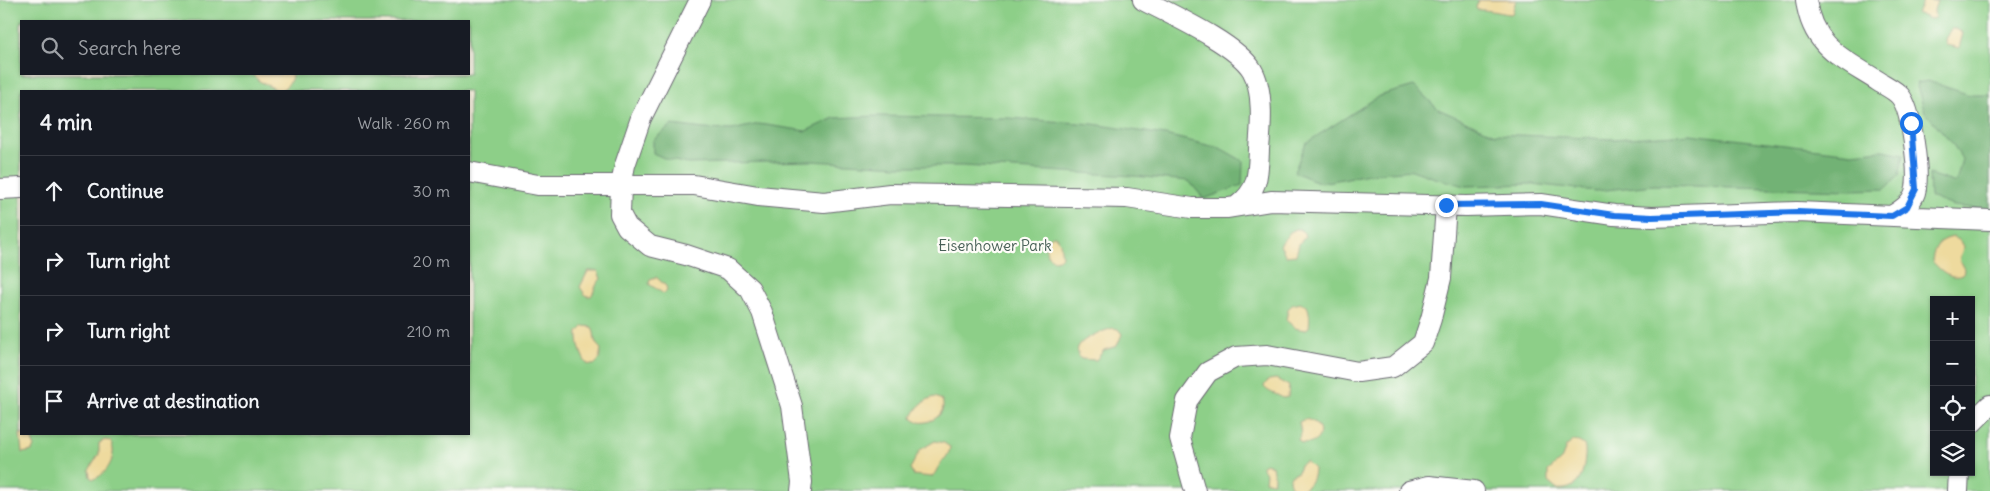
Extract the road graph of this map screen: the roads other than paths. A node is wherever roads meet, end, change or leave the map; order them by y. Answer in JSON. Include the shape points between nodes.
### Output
{"nodes":[{"id":1,"x":700,"y":0,"type":"edge"},
{"id":2,"x":1143,"y":0,"type":"edge"},
{"id":3,"x":1806,"y":0,"type":"edge"},
{"id":4,"x":470,"y":172,"type":"edge"},
{"id":5,"x":1258,"y":180,"type":"junction"},
{"id":6,"x":621,"y":185,"type":"junction"},
{"id":7,"x":20,"y":188,"type":"edge"},
{"id":8,"x":0,"y":189,"type":"edge"},
{"id":9,"x":1916,"y":189,"type":"junction"},
{"id":10,"x":1271,"y":201,"type":"junction"},
{"id":11,"x":1446,"y":205,"type":"junction"},
{"id":12,"x":1237,"y":206,"type":"junction"},
{"id":13,"x":1892,"y":216,"type":"junction"},
{"id":14,"x":1940,"y":218,"type":"junction"},
{"id":15,"x":1990,"y":220,"type":"edge"},
{"id":16,"x":1990,"y":405,"type":"edge"},
{"id":17,"x":1975,"y":420,"type":"edge"},
{"id":18,"x":1959,"y":476,"type":"edge"},
{"id":19,"x":801,"y":491,"type":"edge"},
{"id":20,"x":1195,"y":491,"type":"edge"},
{"id":21,"x":1409,"y":491,"type":"edge"},
{"id":22,"x":1474,"y":491,"type":"edge"},
{"id":23,"x":1958,"y":491,"type":"edge"}],
"edges":[{"from":1,"to":6,"type":"lane","via":[[641,118]]},
{"from":2,"to":5,"type":"lane","via":[[1222,43],[1241,56],[1253,71],[1259,92],[1261,124]]},
{"from":3,"to":9,"type":"lane","via":[[1817,36],[1830,51],[1900,96],[1911,123]]},
{"from":4,"to":6,"type":"lane","via":[[538,185]]},
{"from":5,"to":10,"type":"lane"},
{"from":5,"to":12,"type":"lane","via":[[1248,198]]},
{"from":6,"to":12,"type":"lane","via":[[694,185],[758,196],[824,202],[890,194],[1127,198],[1192,208]]},
{"from":6,"to":19,"type":"lane","via":[[620,214],[627,227],[650,246],[728,269],[750,289],[762,312],[792,406]]},
{"from":7,"to":8,"type":"lane"},
{"from":9,"to":13,"type":"lane","via":[[1907,207]]},
{"from":9,"to":14,"type":"lane","via":[[1925,206]]},
{"from":10,"to":11,"type":"lane"},
{"from":10,"to":12,"type":"lane"},
{"from":11,"to":13,"type":"lane","via":[[1541,204],[1652,217],[1797,212]]},
{"from":11,"to":20,"type":"lane","via":[[1441,278],[1423,343],[1393,367],[1358,372],[1267,355],[1236,358],[1208,372],[1187,401],[1180,438]]},
{"from":13,"to":14,"type":"lane"},
{"from":14,"to":15,"type":"lane"},
{"from":16,"to":17,"type":"lane"},
{"from":18,"to":23,"type":"lane"},
{"from":21,"to":22,"type":"lane","via":[[1428,486]]}]}
